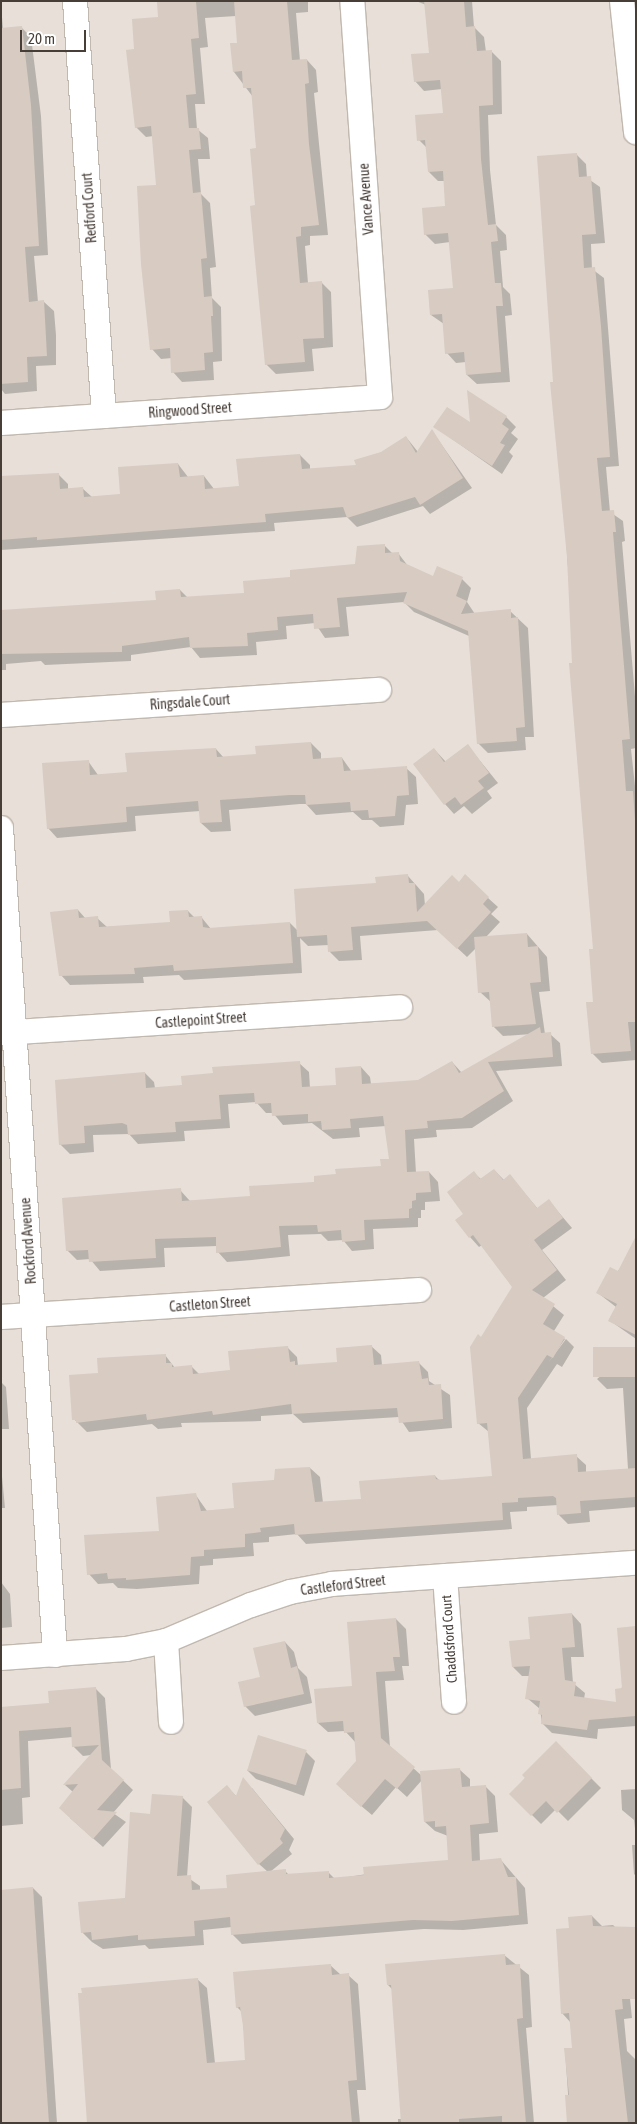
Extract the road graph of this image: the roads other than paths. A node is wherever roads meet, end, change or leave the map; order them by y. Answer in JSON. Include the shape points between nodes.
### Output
{"nodes":[{"id":1,"x":75,"y":1,"type":"edge"},
{"id":2,"x":352,"y":1,"type":"edge"},
{"id":3,"x":622,"y":1,"type":"edge"},
{"id":4,"x":636,"y":132,"type":"edge"},
{"id":5,"x":380,"y":396,"type":"joint"},
{"id":6,"x":104,"y":416,"type":"junction"},
{"id":7,"x":1,"y":423,"type":"edge"},
{"id":8,"x":379,"y":690,"type":"dead end"},
{"id":9,"x":1,"y":715,"type":"edge"},
{"id":10,"x":1,"y":828,"type":"edge"},
{"id":11,"x":400,"y":1007,"type":"dead end"},
{"id":12,"x":8,"y":1032,"type":"edge"},
{"id":13,"x":419,"y":1290,"type":"dead end"},
{"id":14,"x":33,"y":1315,"type":"junction"},
{"id":15,"x":1,"y":1317,"type":"edge"},
{"id":16,"x":636,"y":1563,"type":"edge"},
{"id":17,"x":445,"y":1576,"type":"junction"},
{"id":18,"x":166,"y":1641,"type":"junction"},
{"id":19,"x":55,"y":1655,"type":"junction"},
{"id":20,"x":1,"y":1658,"type":"edge"},
{"id":21,"x":454,"y":1702,"type":"dead end"},
{"id":22,"x":171,"y":1722,"type":"dead end"}],
"edges":[{"from":1,"to":6,"type":"street","name":"Redford Court"},
{"from":2,"to":5,"type":"street","name":"Vance Avenue"},
{"from":3,"to":4,"type":"street"},
{"from":5,"to":6,"type":"street","name":"Ringwood Street"},
{"from":6,"to":7,"type":"street","name":"Ringwood Street"},
{"from":8,"to":9,"type":"street","name":"Ringsdale Court"},
{"from":10,"to":12,"type":"street","name":"Rockford Avenue"},
{"from":11,"to":12,"type":"street","name":"Castlepoint Street"},
{"from":12,"to":14,"type":"street","name":"Rockford Avenue"},
{"from":13,"to":14,"type":"street","name":"Castleton Street"},
{"from":14,"to":15,"type":"street","name":"Castleton Street"},
{"from":14,"to":19,"type":"street","name":"Rockford Avenue"},
{"from":16,"to":17,"type":"street","name":"Castleford Street"},
{"from":17,"to":18,"type":"street","name":"Castleford Street","via":[[332,1584],[290,1592]]},
{"from":17,"to":21,"type":"street","name":"Chaddsford Court"},
{"from":18,"to":19,"type":"street","name":"Castleford Street","via":[[126,1649]]},
{"from":18,"to":22,"type":"street"},
{"from":19,"to":20,"type":"street","name":"Castleford Street"}]}
